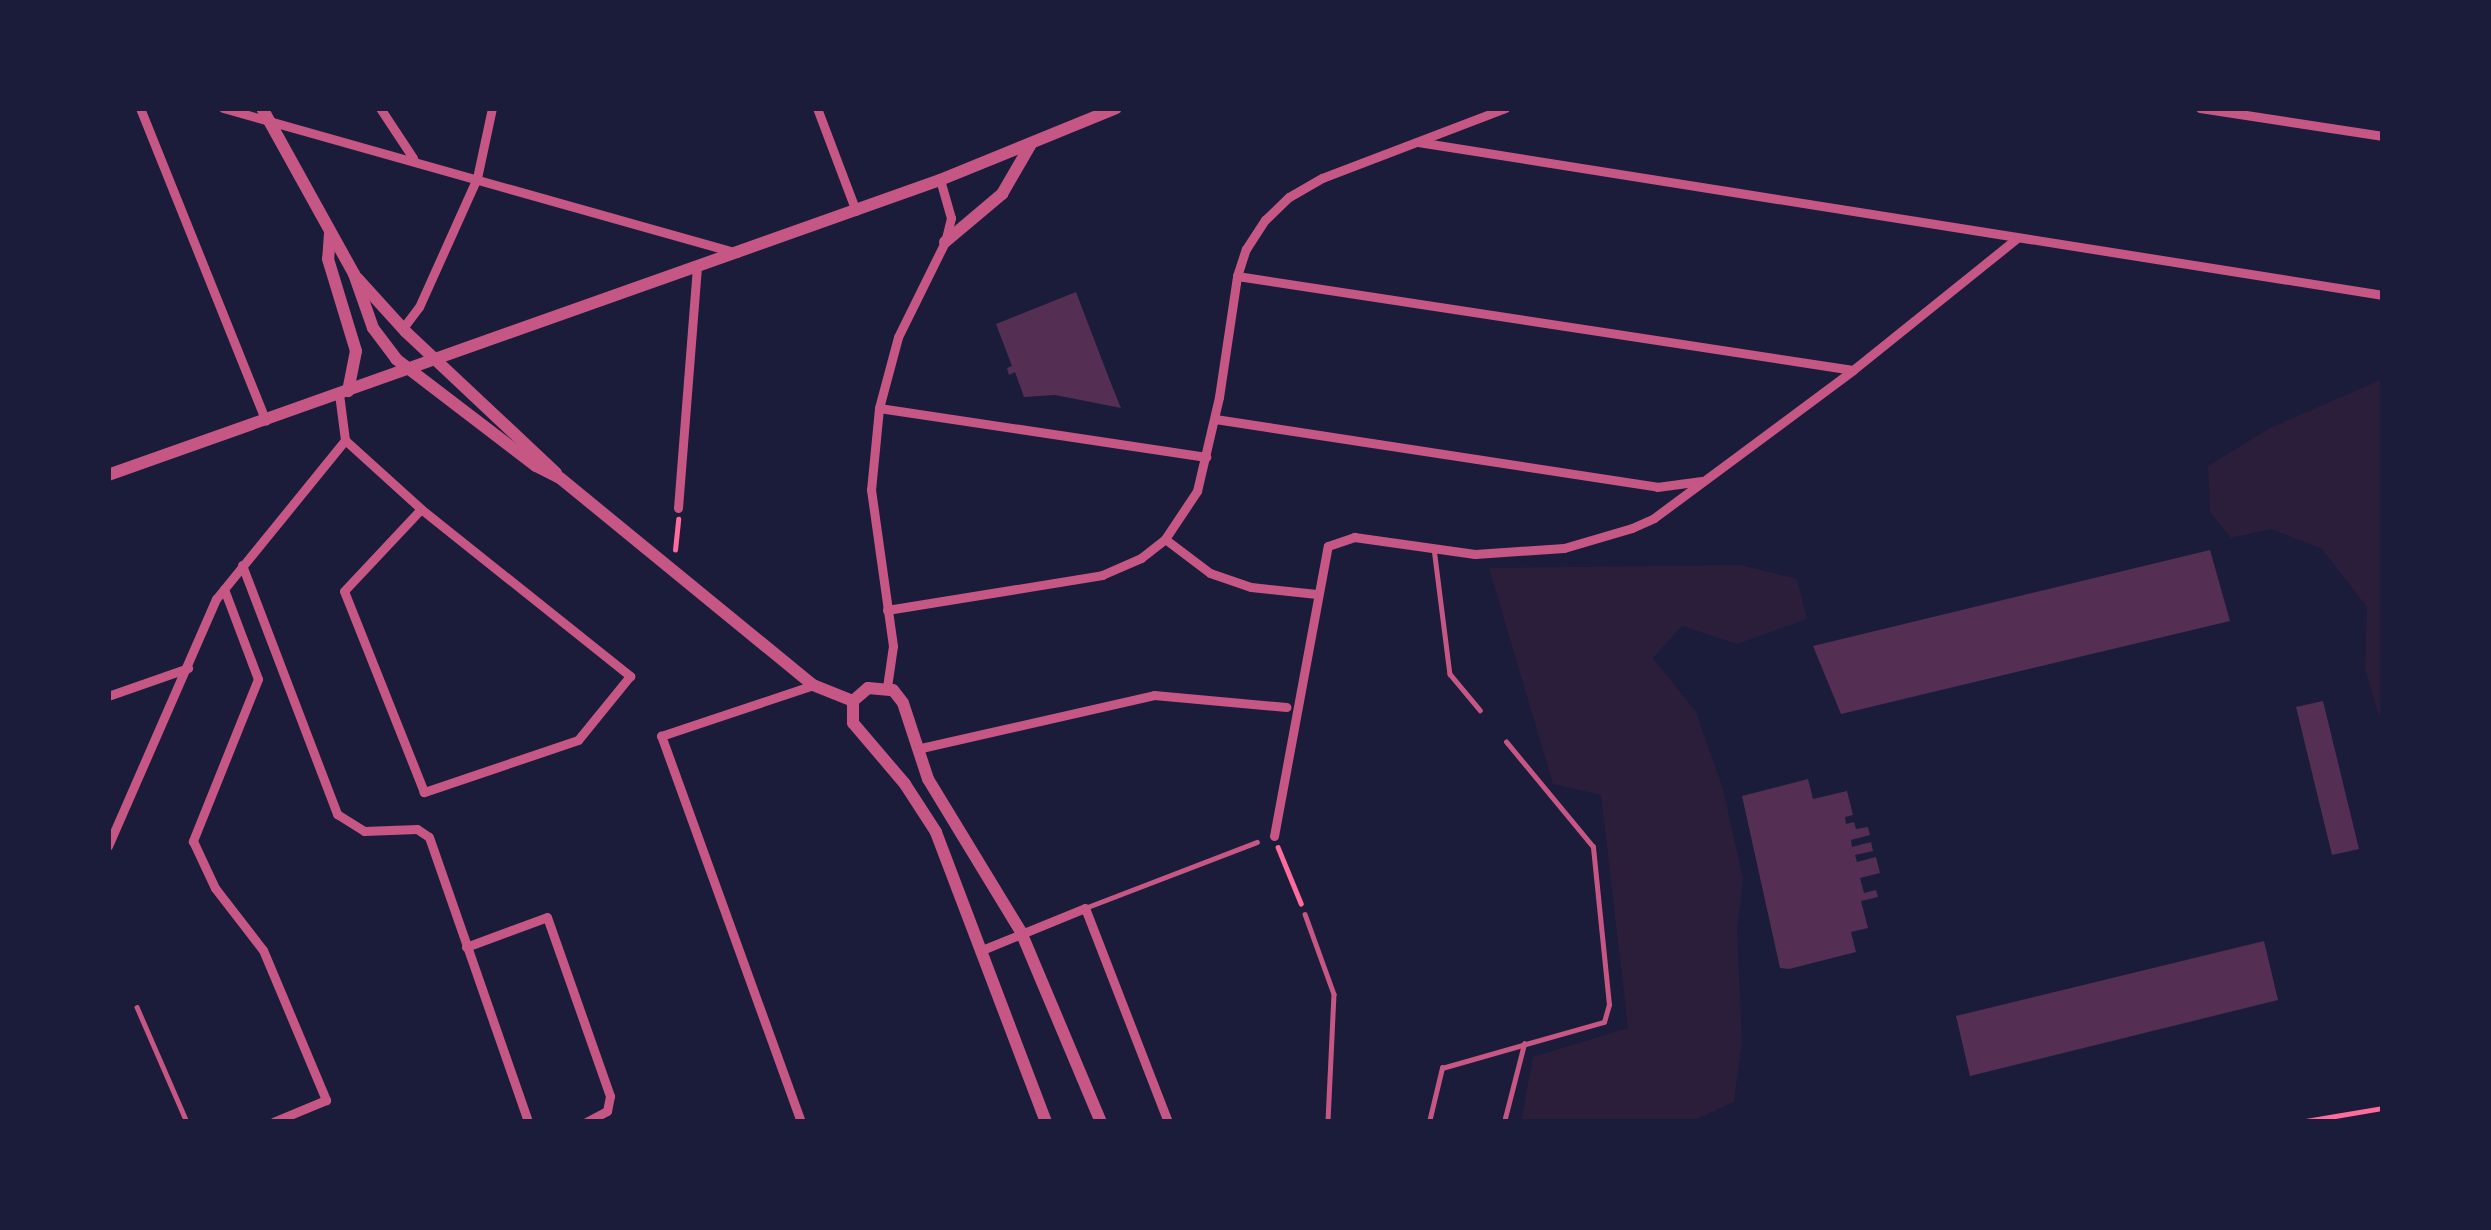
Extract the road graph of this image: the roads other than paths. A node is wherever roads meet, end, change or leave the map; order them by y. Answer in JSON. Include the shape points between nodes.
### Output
{"nodes":[{"id":1,"x":140,"y":108,"type":"edge"},
{"id":2,"x":223,"y":108,"type":"edge"},
{"id":3,"x":262,"y":108,"type":"edge"},
{"id":4,"x":380,"y":108,"type":"edge"},
{"id":5,"x":493,"y":108,"type":"edge"},
{"id":6,"x":817,"y":108,"type":"edge"},
{"id":7,"x":1116,"y":108,"type":"edge"},
{"id":8,"x":1505,"y":108,"type":"edge"},
{"id":9,"x":2200,"y":108,"type":"edge"},
{"id":10,"x":271,"y":122,"type":"junction"},
{"id":11,"x":2383,"y":136,"type":"edge"},
{"id":12,"x":1032,"y":142,"type":"junction"},
{"id":13,"x":1418,"y":142,"type":"junction"},
{"id":14,"x":413,"y":158,"type":"junction"},
{"id":15,"x":477,"y":178,"type":"junction"},
{"id":16,"x":940,"y":180,"type":"junction"},
{"id":17,"x":856,"y":211,"type":"junction"},
{"id":18,"x":329,"y":232,"type":"junction"},
{"id":19,"x":2018,"y":238,"type":"junction"},
{"id":20,"x":945,"y":242,"type":"junction"},
{"id":21,"x":737,"y":253,"type":"junction"},
{"id":22,"x":697,"y":268,"type":"junction"},
{"id":23,"x":354,"y":274,"type":"junction"},
{"id":24,"x":1238,"y":276,"type":"junction"},
{"id":25,"x":2383,"y":295,"type":"edge"},
{"id":26,"x":403,"y":328,"type":"junction"},
{"id":27,"x":439,"y":360,"type":"junction"},
{"id":28,"x":410,"y":370,"type":"junction"},
{"id":29,"x":1853,"y":370,"type":"junction"},
{"id":30,"x":344,"y":392,"type":"junction"},
{"id":31,"x":878,"y":408,"type":"junction"},
{"id":32,"x":1215,"y":419,"type":"junction"},
{"id":33,"x":266,"y":421,"type":"junction"},
{"id":34,"x":346,"y":440,"type":"junction"},
{"id":35,"x":1206,"y":457,"type":"junction"},
{"id":36,"x":108,"y":475,"type":"edge"},
{"id":37,"x":560,"y":478,"type":"junction"},
{"id":38,"x":1705,"y":480,"type":"junction"},
{"id":39,"x":678,"y":508,"type":"road end"},
{"id":40,"x":421,"y":509,"type":"junction"},
{"id":41,"x":1165,"y":539,"type":"junction"},
{"id":42,"x":1434,"y":548,"type":"junction"},
{"id":43,"x":242,"y":565,"type":"junction"},
{"id":44,"x":224,"y":589,"type":"junction"},
{"id":45,"x":1317,"y":594,"type":"junction"},
{"id":46,"x":887,"y":610,"type":"junction"},
{"id":47,"x":188,"y":668,"type":"junction"},
{"id":48,"x":813,"y":685,"type":"junction"},
{"id":49,"x":887,"y":687,"type":"junction"},
{"id":50,"x":108,"y":696,"type":"edge"},
{"id":51,"x":853,"y":701,"type":"junction"},
{"id":52,"x":1286,"y":707,"type":"dead end"},
{"id":53,"x":1480,"y":710,"type":"dead end"},
{"id":54,"x":1506,"y":742,"type":"dead end"},
{"id":55,"x":921,"y":753,"type":"junction"},
{"id":56,"x":895,"y":770,"type":"junction"},
{"id":57,"x":1274,"y":836,"type":"road end"},
{"id":58,"x":1257,"y":842,"type":"dead end"},
{"id":59,"x":108,"y":846,"type":"edge"},
{"id":60,"x":1085,"y":908,"type":"junction"},
{"id":61,"x":1305,"y":914,"type":"road end"},
{"id":62,"x":1021,"y":932,"type":"junction"},
{"id":63,"x":466,"y":947,"type":"junction"},
{"id":64,"x":982,"y":950,"type":"junction"},
{"id":65,"x":136,"y":1006,"type":"dead end"},
{"id":66,"x":1524,"y":1044,"type":"junction"},
{"id":67,"x":187,"y":1122,"type":"edge"},
{"id":68,"x":273,"y":1122,"type":"edge"},
{"id":69,"x":528,"y":1122,"type":"edge"},
{"id":70,"x":586,"y":1122,"type":"edge"},
{"id":71,"x":801,"y":1122,"type":"edge"},
{"id":72,"x":1046,"y":1122,"type":"edge"},
{"id":73,"x":1101,"y":1122,"type":"edge"},
{"id":74,"x":1168,"y":1122,"type":"edge"},
{"id":75,"x":1328,"y":1122,"type":"edge"},
{"id":76,"x":1429,"y":1122,"type":"edge"},
{"id":77,"x":1504,"y":1122,"type":"edge"}],
"edges":[{"from":1,"to":33,"type":"street"},
{"from":2,"to":10,"type":"street"},
{"from":3,"to":10,"type":"street"},
{"from":4,"to":14,"type":"street"},
{"from":5,"to":15,"type":"street"},
{"from":6,"to":17,"type":"street"},
{"from":7,"to":12,"type":"street"},
{"from":8,"to":13,"type":"street"},
{"from":9,"to":11,"type":"street"},
{"from":10,"to":14,"type":"street"},
{"from":10,"to":18,"type":"street"},
{"from":12,"to":16,"type":"street"},
{"from":12,"to":20,"type":"street","via":[[1002,194]]},
{"from":13,"to":19,"type":"street"},
{"from":13,"to":24,"type":"street","via":[[1288,197],[1254,235]]},
{"from":14,"to":15,"type":"street"},
{"from":15,"to":21,"type":"street"},
{"from":15,"to":26,"type":"street"},
{"from":16,"to":17,"type":"street"},
{"from":16,"to":20,"type":"street","via":[[951,218]]},
{"from":17,"to":21,"type":"street"},
{"from":18,"to":23,"type":"street"},
{"from":18,"to":30,"type":"street","via":[[328,259],[356,351]]},
{"from":19,"to":25,"type":"street"},
{"from":19,"to":29,"type":"street"},
{"from":20,"to":31,"type":"street","via":[[898,338]]},
{"from":21,"to":22,"type":"street"},
{"from":22,"to":27,"type":"street"},
{"from":22,"to":39,"type":"street"},
{"from":23,"to":26,"type":"street"},
{"from":23,"to":28,"type":"street","via":[[373,328]]},
{"from":24,"to":29,"type":"street"},
{"from":24,"to":32,"type":"street"},
{"from":26,"to":27,"type":"street"},
{"from":27,"to":28,"type":"street"},
{"from":27,"to":37,"type":"street"},
{"from":28,"to":30,"type":"street"},
{"from":28,"to":37,"type":"street"},
{"from":29,"to":38,"type":"street"},
{"from":30,"to":33,"type":"street"},
{"from":30,"to":34,"type":"street"},
{"from":31,"to":35,"type":"street"},
{"from":31,"to":46,"type":"street","via":[[871,490]]},
{"from":32,"to":35,"type":"street"},
{"from":32,"to":38,"type":"street","via":[[1657,487]]},
{"from":33,"to":36,"type":"street"},
{"from":34,"to":40,"type":"street"},
{"from":34,"to":43,"type":"street"},
{"from":35,"to":41,"type":"street","via":[[1197,491]]},
{"from":37,"to":48,"type":"street"},
{"from":38,"to":42,"type":"street","via":[[1654,518],[1601,539],[1475,554]]},
{"from":40,"to":40,"type":"street","via":[[630,676],[578,740],[424,792],[344,591]]},
{"from":41,"to":45,"type":"street","via":[[1210,573]]},
{"from":41,"to":46,"type":"street","via":[[1102,575]]},
{"from":42,"to":45,"type":"street","via":[[1339,539],[1323,556]]},
{"from":42,"to":53,"type":"lane","via":[[1450,674]]},
{"from":43,"to":44,"type":"street"},
{"from":43,"to":63,"type":"street","via":[[337,814],[364,831],[424,831]]},
{"from":44,"to":47,"type":"street"},
{"from":44,"to":68,"type":"street","via":[[259,679],[193,841],[215,888],[263,950],[326,1100]]},
{"from":45,"to":57,"type":"street"},
{"from":46,"to":49,"type":"street"},
{"from":47,"to":50,"type":"street"},
{"from":47,"to":59,"type":"street"},
{"from":48,"to":51,"type":"street"},
{"from":48,"to":71,"type":"street","via":[[661,736]]},
{"from":49,"to":51,"type":"street","via":[[868,688]]},
{"from":49,"to":55,"type":"street","via":[[903,703]]},
{"from":51,"to":56,"type":"street","via":[[858,732]]},
{"from":52,"to":55,"type":"street","via":[[1154,695]]},
{"from":54,"to":66,"type":"lane","via":[[1593,847],[1610,1006],[1604,1022]]},
{"from":55,"to":56,"type":"street","via":[[911,771]]},
{"from":55,"to":62,"type":"street","via":[[940,802]]},
{"from":56,"to":64,"type":"street","via":[[936,832]]},
{"from":58,"to":60,"type":"lane"},
{"from":60,"to":62,"type":"street"},
{"from":60,"to":74,"type":"street"},
{"from":61,"to":75,"type":"lane","via":[[1334,994]]},
{"from":62,"to":64,"type":"street"},
{"from":62,"to":73,"type":"street"},
{"from":63,"to":69,"type":"street"},
{"from":63,"to":70,"type":"street","via":[[547,917],[610,1096],[607,1111]]},
{"from":64,"to":72,"type":"street"},
{"from":65,"to":67,"type":"lane"},
{"from":66,"to":76,"type":"lane","via":[[1442,1068]]},
{"from":66,"to":77,"type":"lane"}]}
